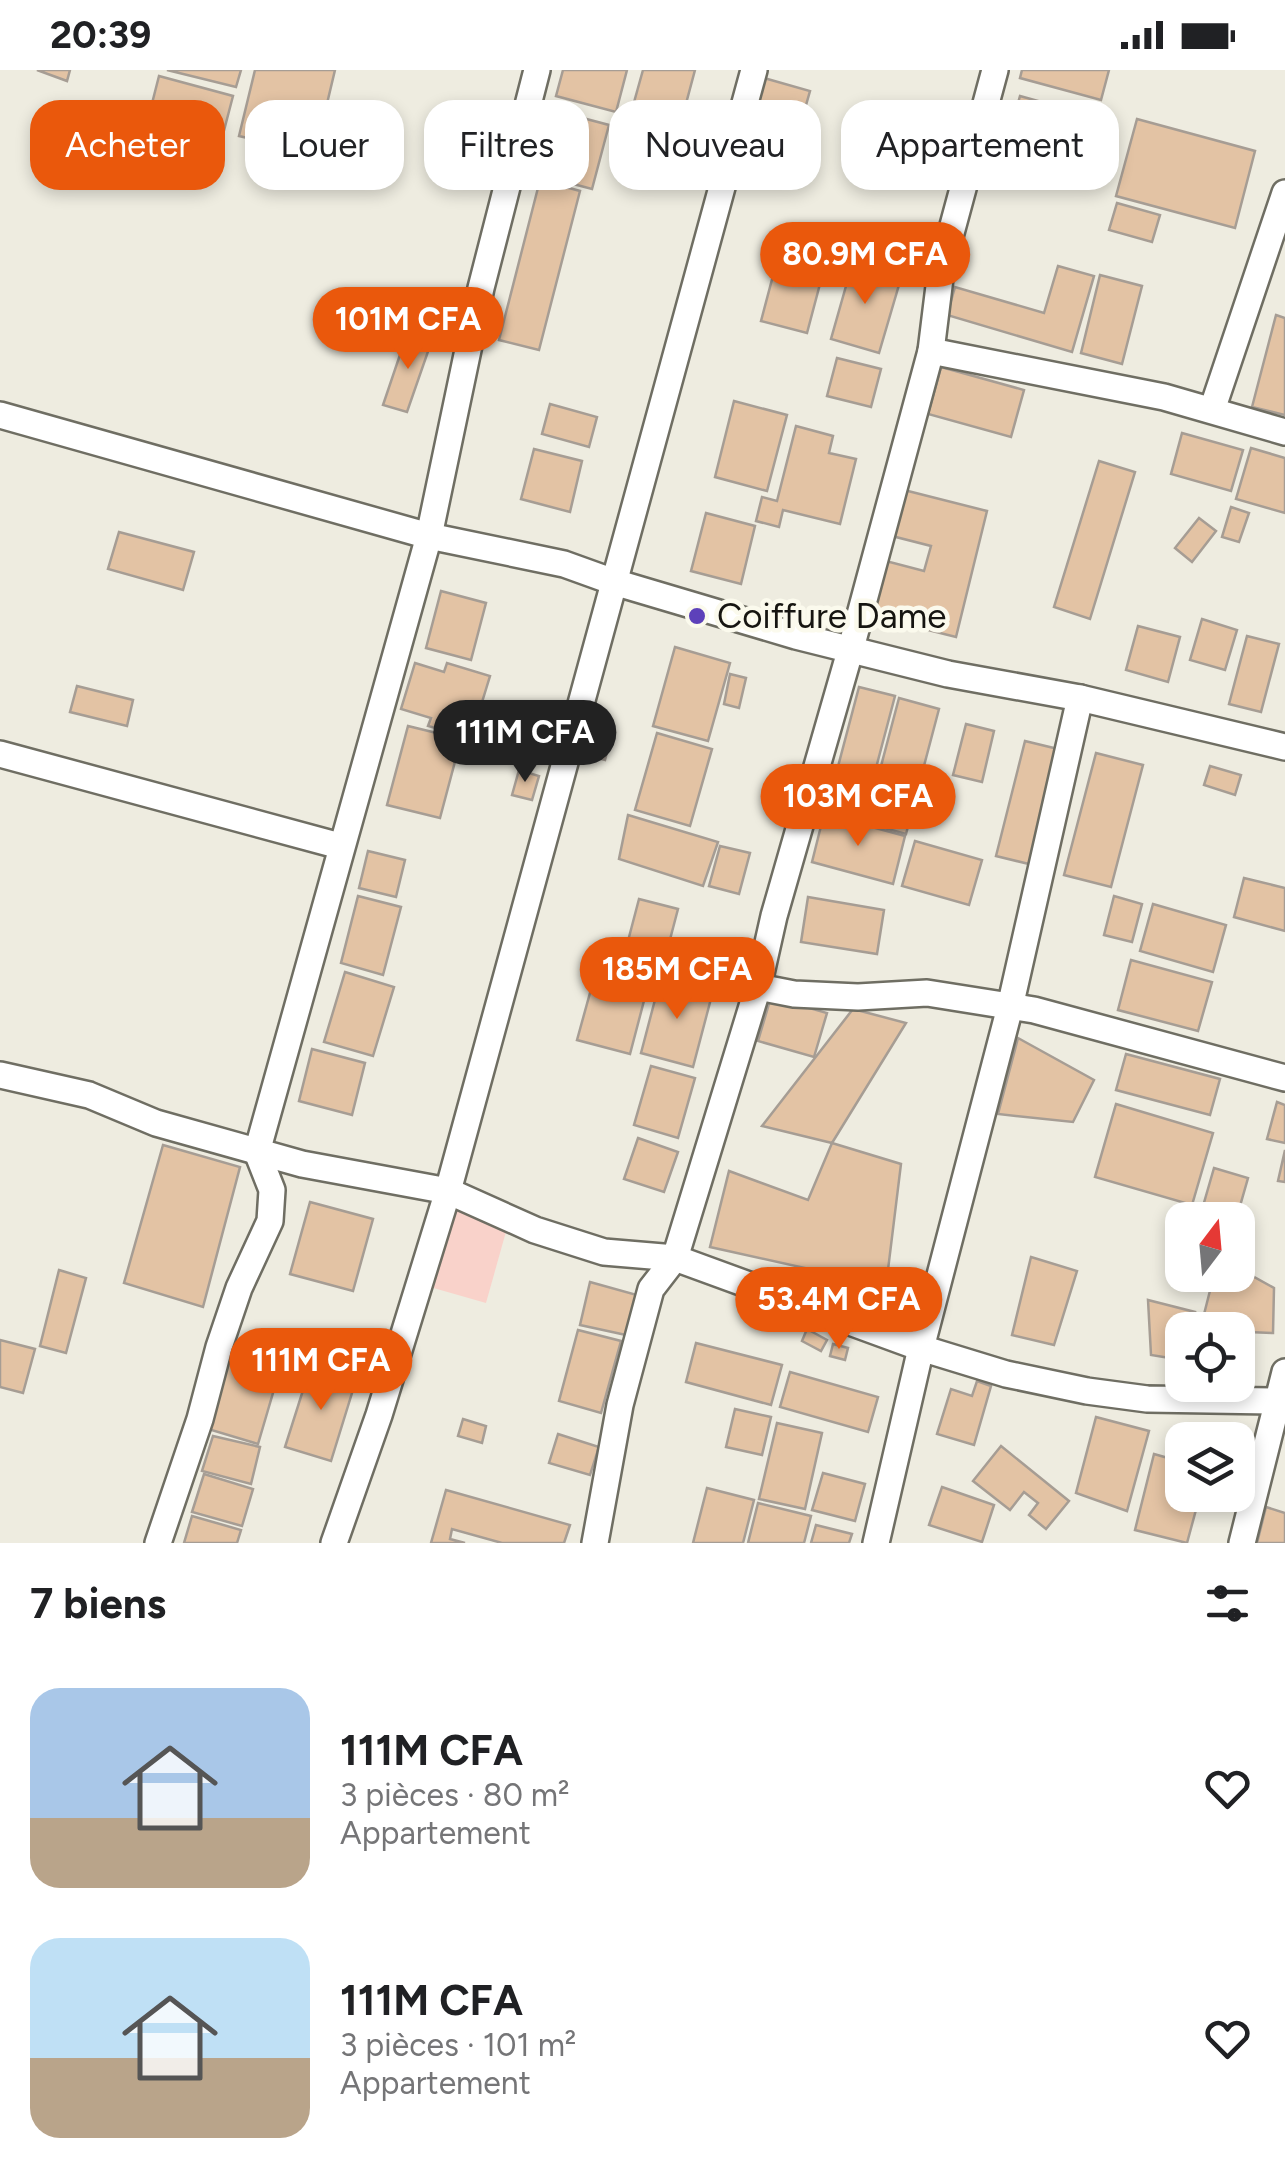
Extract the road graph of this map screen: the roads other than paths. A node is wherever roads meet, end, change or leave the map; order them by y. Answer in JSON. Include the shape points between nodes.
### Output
{"nodes":[{"id":1,"x":537,"y":70,"type":"edge"},
{"id":2,"x":754,"y":70,"type":"edge"},
{"id":3,"x":995,"y":70,"type":"edge"},
{"id":4,"x":1285,"y":193,"type":"edge"},
{"id":5,"x":931,"y":350,"type":"junction"},
{"id":6,"x":1212,"y":410,"type":"junction"},
{"id":7,"x":0,"y":415,"type":"edge"},
{"id":8,"x":1285,"y":432,"type":"edge"},
{"id":9,"x":429,"y":536,"type":"junction"},
{"id":10,"x":614,"y":582,"type":"junction"},
{"id":11,"x":851,"y":648,"type":"junction"},
{"id":12,"x":1080,"y":698,"type":"junction"},
{"id":13,"x":1285,"y":747,"type":"edge"},
{"id":14,"x":0,"y":754,"type":"edge"},
{"id":15,"x":340,"y":846,"type":"junction"},
{"id":16,"x":758,"y":987,"type":"junction"},
{"id":17,"x":1010,"y":1007,"type":"junction"},
{"id":18,"x":0,"y":1075,"type":"edge"},
{"id":19,"x":1285,"y":1078,"type":"edge"},
{"id":20,"x":257,"y":1152,"type":"junction"},
{"id":21,"x":448,"y":1191,"type":"junction"},
{"id":22,"x":675,"y":1258,"type":"junction"},
{"id":23,"x":922,"y":1348,"type":"junction"},
{"id":24,"x":1285,"y":1372,"type":"edge"},
{"id":25,"x":1282,"y":1399,"type":"edge"},
{"id":26,"x":158,"y":1543,"type":"edge"},
{"id":27,"x":334,"y":1543,"type":"edge"},
{"id":28,"x":595,"y":1543,"type":"edge"},
{"id":29,"x":876,"y":1543,"type":"edge"},
{"id":30,"x":1242,"y":1543,"type":"edge"}],
"edges":[{"from":1,"to":9,"type":"street","via":[[480,288]]},
{"from":2,"to":10,"type":"street"},
{"from":3,"to":5,"type":"street","via":[[941,270]]},
{"from":4,"to":6,"type":"street"},
{"from":5,"to":6,"type":"street"},
{"from":5,"to":11,"type":"street"},
{"from":6,"to":8,"type":"street"},
{"from":7,"to":9,"type":"street"},
{"from":9,"to":10,"type":"street","via":[[564,564]]},
{"from":9,"to":15,"type":"street"},
{"from":10,"to":11,"type":"street"},
{"from":10,"to":21,"type":"street"},
{"from":11,"to":12,"type":"street"},
{"from":11,"to":16,"type":"street"},
{"from":12,"to":13,"type":"street"},
{"from":12,"to":17,"type":"street"},
{"from":14,"to":15,"type":"street"},
{"from":15,"to":20,"type":"street"},
{"from":16,"to":17,"type":"street","via":[[858,997],[927,992]]},
{"from":16,"to":22,"type":"street"},
{"from":17,"to":19,"type":"street"},
{"from":17,"to":23,"type":"street"},
{"from":18,"to":20,"type":"street","via":[[89,1096]]},
{"from":20,"to":21,"type":"street"},
{"from":20,"to":26,"type":"street","via":[[272,1190],[270,1221],[218,1346]]},
{"from":21,"to":22,"type":"street","via":[[604,1252]]},
{"from":21,"to":27,"type":"street"},
{"from":22,"to":23,"type":"street"},
{"from":22,"to":28,"type":"street","via":[[651,1289],[620,1405]]},
{"from":23,"to":25,"type":"street","via":[[1087,1391],[1147,1399]]},
{"from":23,"to":29,"type":"street"},
{"from":24,"to":25,"type":"street"},
{"from":25,"to":30,"type":"street"}]}
